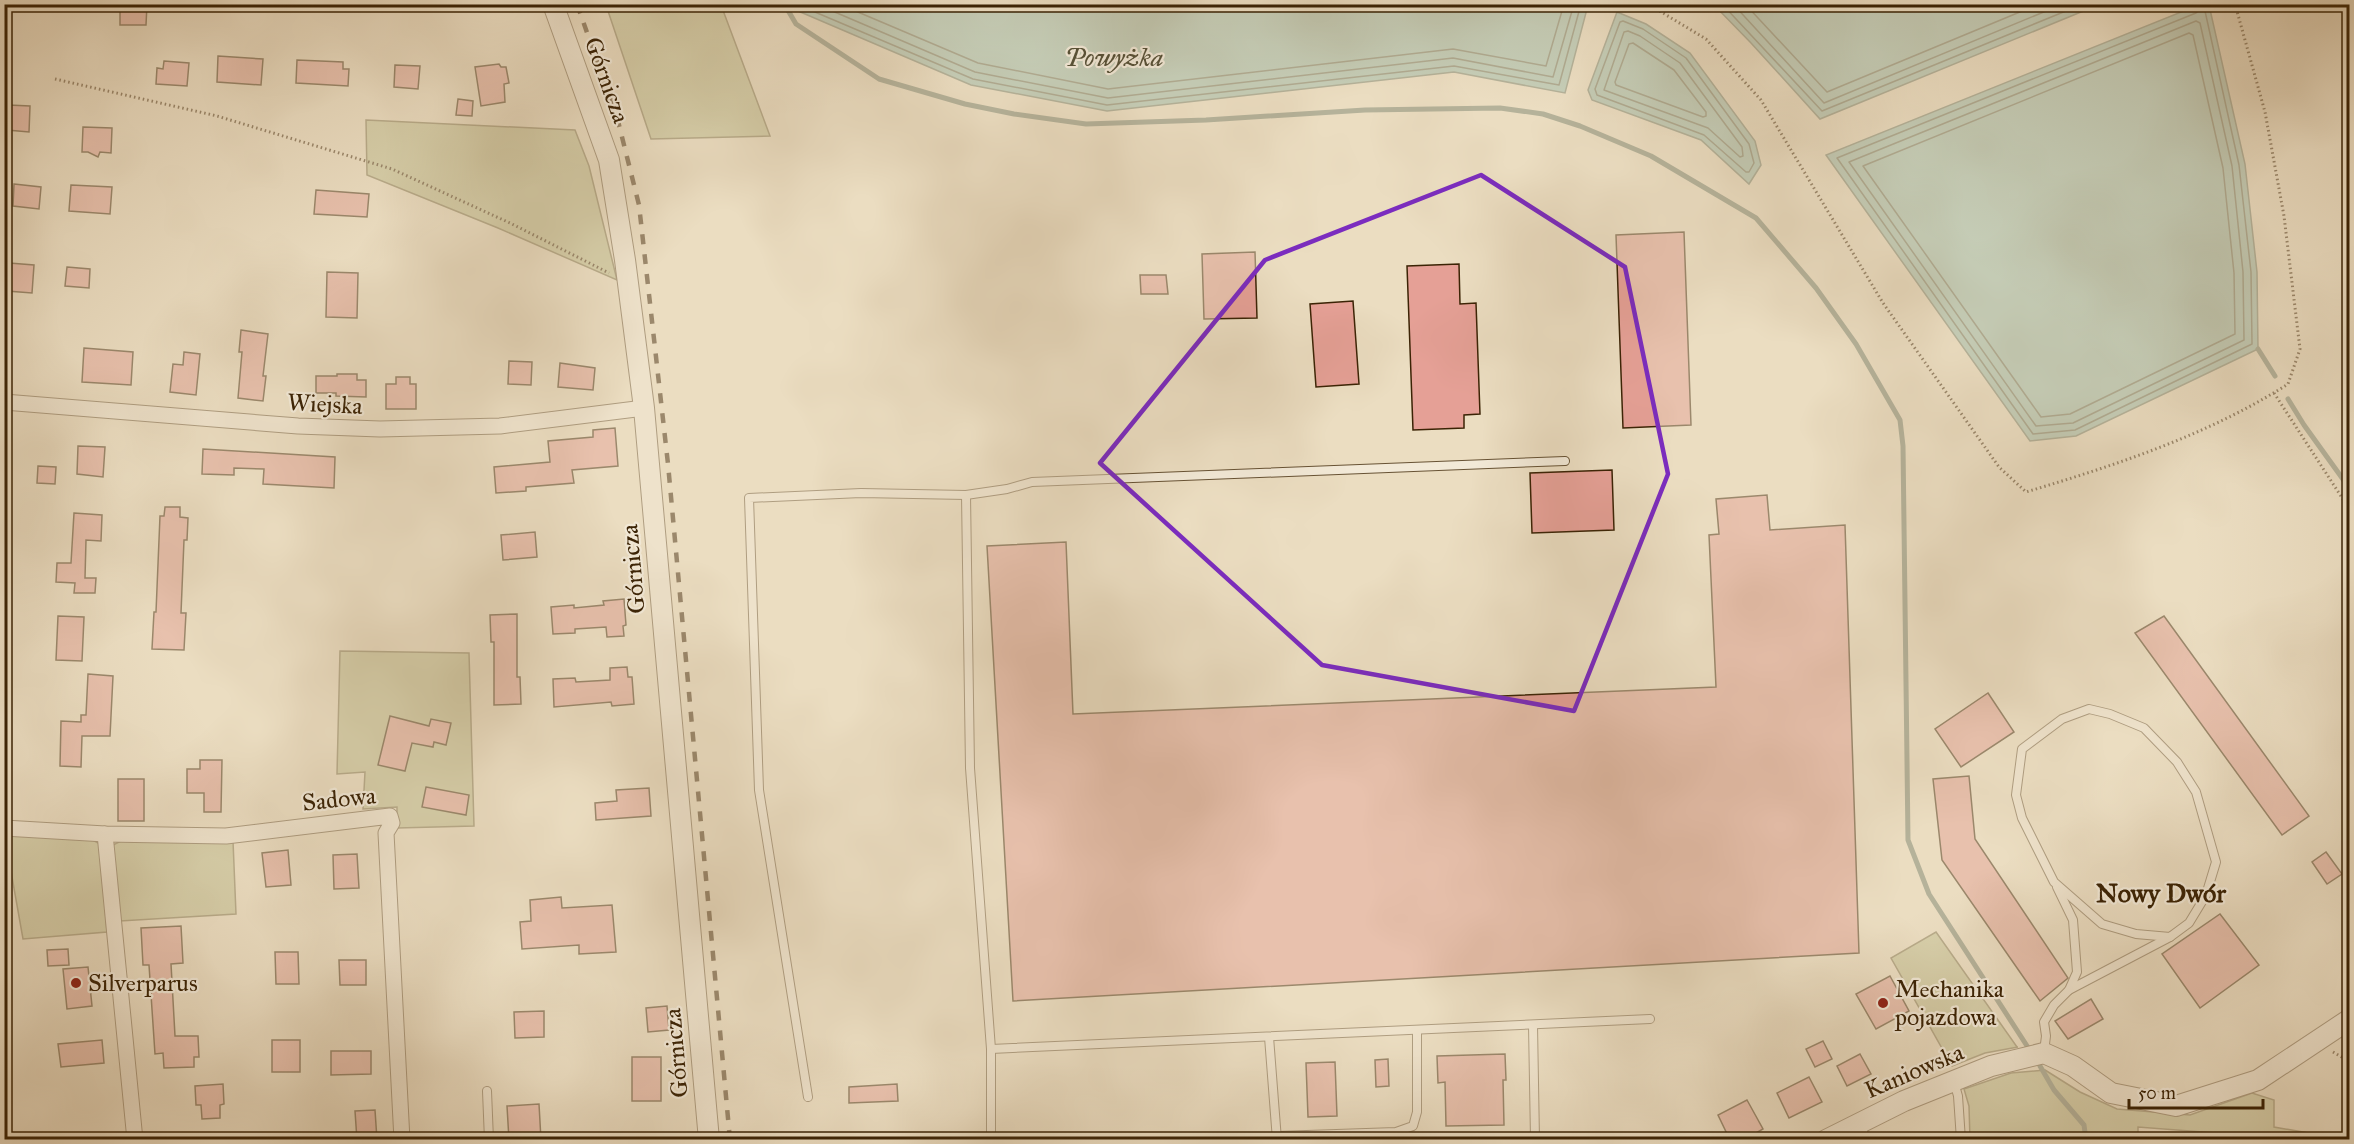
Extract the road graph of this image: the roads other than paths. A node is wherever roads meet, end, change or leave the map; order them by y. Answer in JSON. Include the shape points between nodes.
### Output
{"nodes":[{"id":1,"x":553,"y":4,"type":"edge"},
{"id":2,"x":4,"y":402,"type":"edge"},
{"id":3,"x":644,"y":408,"type":"junction"},
{"id":4,"x":1566,"y":461,"type":"dead end"},
{"id":5,"x":966,"y":495,"type":"junction"},
{"id":6,"x":4,"y":828,"type":"edge"},
{"id":7,"x":105,"y":834,"type":"junction"},
{"id":8,"x":2054,"y":882,"type":"junction"},
{"id":9,"x":2170,"y":937,"type":"junction"},
{"id":10,"x":2069,"y":990,"type":"junction"},
{"id":11,"x":1650,"y":1019,"type":"dead end"},
{"id":12,"x":2349,"y":1019,"type":"edge"},
{"id":13,"x":1533,"y":1025,"type":"junction"},
{"id":14,"x":1418,"y":1030,"type":"junction"},
{"id":15,"x":1269,"y":1037,"type":"junction"},
{"id":16,"x":991,"y":1049,"type":"junction"},
{"id":17,"x":2044,"y":1053,"type":"junction"},
{"id":18,"x":1953,"y":1082,"type":"junction"},
{"id":19,"x":488,"y":1090,"type":"dead end"},
{"id":20,"x":808,"y":1097,"type":"dead end"},
{"id":21,"x":1863,"y":1131,"type":"edge"},
{"id":22,"x":1369,"y":1137,"type":"edge"},
{"id":23,"x":1277,"y":1138,"type":"edge"},
{"id":24,"x":135,"y":1140,"type":"edge"},
{"id":25,"x":402,"y":1140,"type":"edge"},
{"id":26,"x":489,"y":1140,"type":"edge"},
{"id":27,"x":709,"y":1140,"type":"edge"},
{"id":28,"x":991,"y":1140,"type":"edge"},
{"id":29,"x":1535,"y":1140,"type":"edge"},
{"id":30,"x":1826,"y":1140,"type":"edge"},
{"id":31,"x":1961,"y":1140,"type":"edge"}],
"edges":[{"from":1,"to":3,"type":"street","name":"Górnicza","via":[[609,160]]},
{"from":2,"to":3,"type":"street","name":"Wiejska","via":[[380,429],[500,426]]},
{"from":3,"to":27,"type":"street","name":"Górnicza"},
{"from":4,"to":5,"type":"lane","via":[[1032,482]]},
{"from":5,"to":16,"type":"lane","via":[[970,768]]},
{"from":5,"to":20,"type":"lane","via":[[749,498],[759,790]]},
{"from":6,"to":7,"type":"street","name":"Sadowa"},
{"from":7,"to":24,"type":"street"},
{"from":7,"to":25,"type":"street","name":"Sadowa","via":[[226,836],[390,816],[392,823],[386,833]]},
{"from":8,"to":9,"type":"lane","via":[[2102,924],[2136,934]]},
{"from":8,"to":9,"type":"lane","via":[[2022,818],[2016,795],[2022,749],[2062,719],[2089,709],[2144,728],[2177,762],[2196,792],[2216,862],[2206,895],[2189,923]]},
{"from":8,"to":10,"type":"lane","via":[[2073,920],[2077,972]]},
{"from":9,"to":10,"type":"lane"},
{"from":10,"to":17,"type":"lane","via":[[2044,1022]]},
{"from":11,"to":13,"type":"lane"},
{"from":12,"to":17,"type":"street","via":[[2258,1080],[2176,1106],[2111,1094],[2073,1066]]},
{"from":13,"to":14,"type":"lane"},
{"from":13,"to":29,"type":"lane"},
{"from":14,"to":15,"type":"lane"},
{"from":14,"to":22,"type":"lane","via":[[1418,1112],[1413,1126]]},
{"from":15,"to":16,"type":"lane"},
{"from":15,"to":23,"type":"lane"},
{"from":16,"to":28,"type":"lane"},
{"from":17,"to":18,"type":"street","name":"Kaniowska","via":[[1991,1066]]},
{"from":18,"to":21,"type":"street","name":"Kaniowska"},
{"from":18,"to":31,"type":"lane","via":[[1958,1096]]},
{"from":19,"to":26,"type":"lane"},
{"from":21,"to":30,"type":"street","name":"Kaniowska"},
{"from":22,"to":23,"type":"lane"}]}
